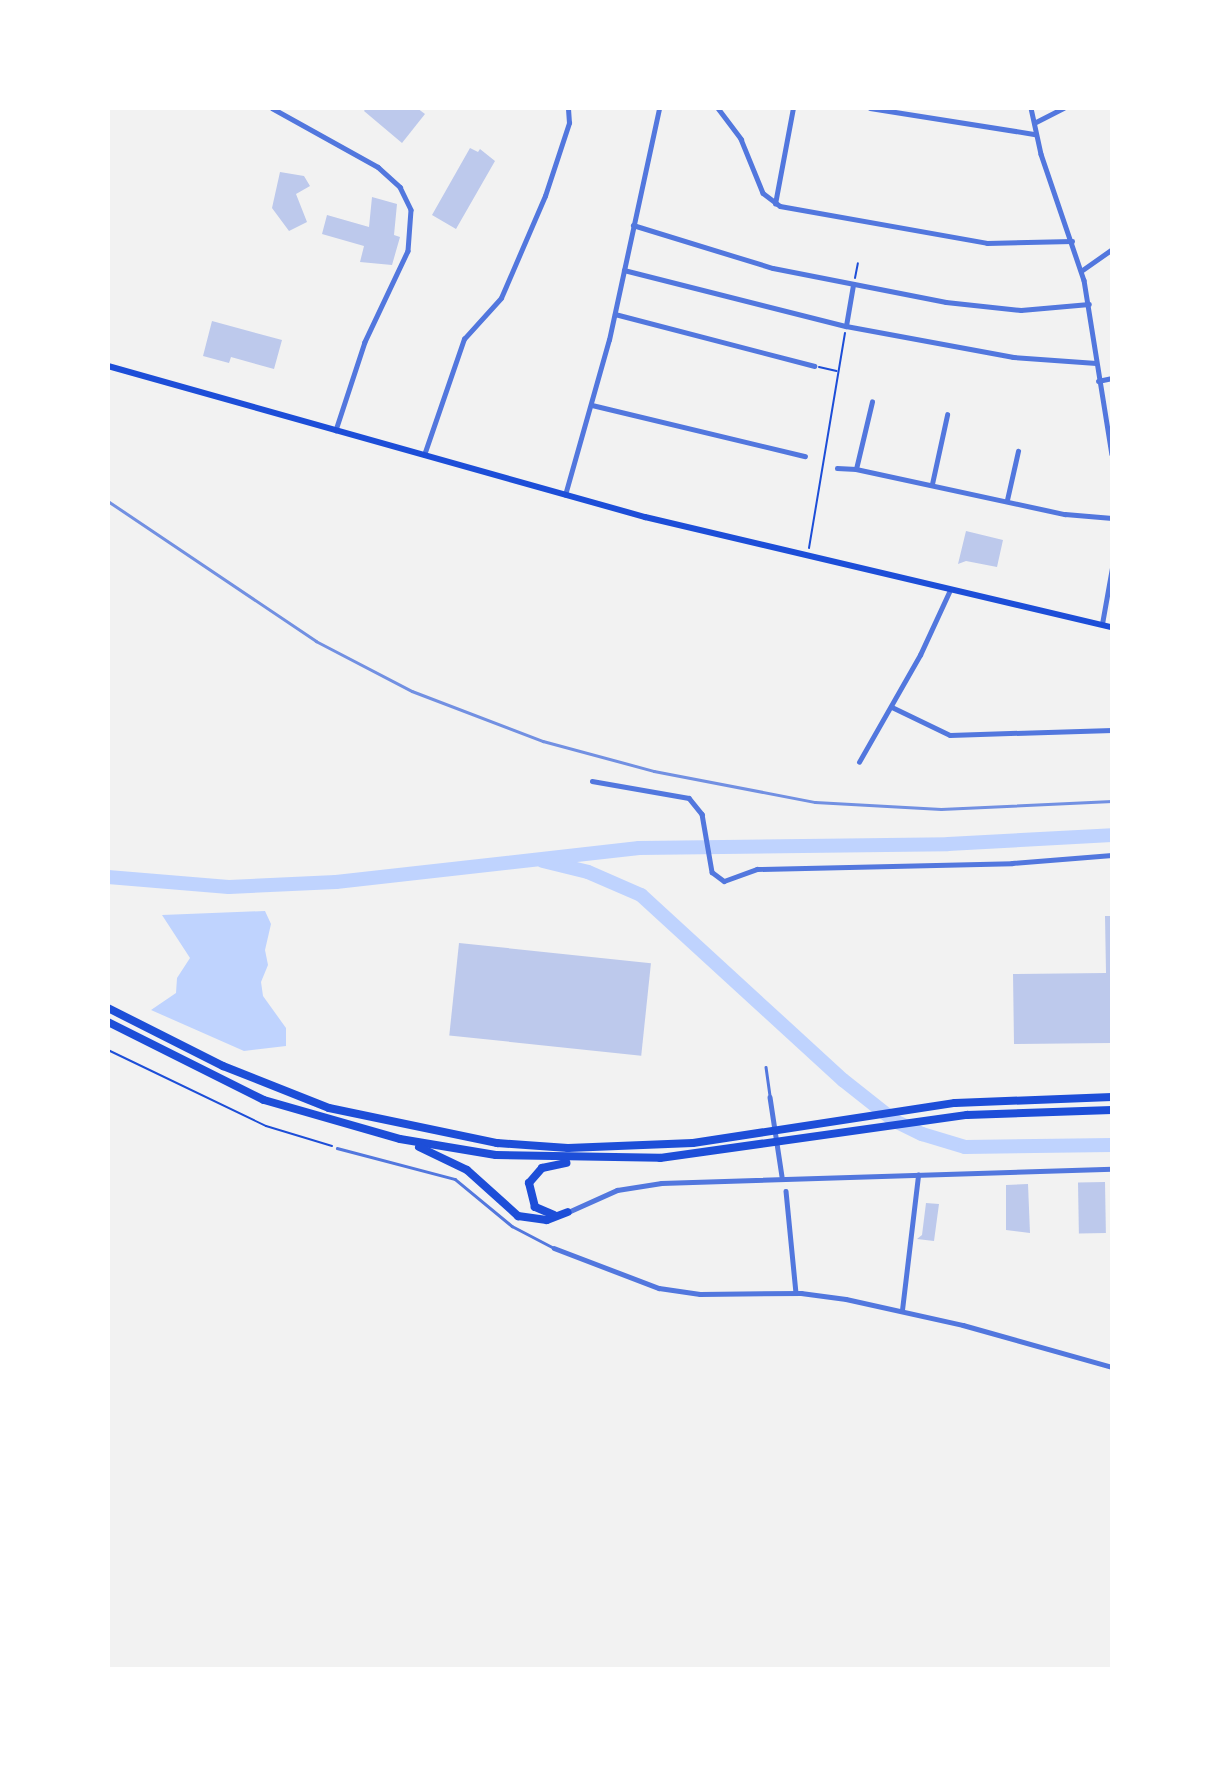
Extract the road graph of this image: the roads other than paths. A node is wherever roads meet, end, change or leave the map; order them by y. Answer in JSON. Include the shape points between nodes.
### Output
{"nodes":[{"id":1,"x":272,"y":108,"type":"edge"},
{"id":2,"x":718,"y":108,"type":"edge"},
{"id":3,"x":793,"y":108,"type":"edge"},
{"id":4,"x":870,"y":108,"type":"edge"},
{"id":5,"x":1031,"y":108,"type":"edge"},
{"id":6,"x":1063,"y":108,"type":"edge"},
{"id":7,"x":660,"y":109,"type":"edge"},
{"id":8,"x":569,"y":110,"type":"edge"},
{"id":9,"x":1034,"y":123,"type":"junction"},
{"id":10,"x":1035,"y":134,"type":"junction"},
{"id":11,"x":775,"y":204,"type":"junction"},
{"id":12,"x":633,"y":225,"type":"junction"},
{"id":13,"x":1072,"y":241,"type":"junction"},
{"id":14,"x":1111,"y":249,"type":"edge"},
{"id":15,"x":624,"y":270,"type":"junction"},
{"id":16,"x":1081,"y":271,"type":"junction"},
{"id":17,"x":853,"y":285,"type":"junction"},
{"id":18,"x":1089,"y":304,"type":"junction"},
{"id":19,"x":615,"y":314,"type":"junction"},
{"id":20,"x":846,"y":326,"type":"junction"},
{"id":21,"x":1096,"y":363,"type":"junction"},
{"id":22,"x":108,"y":366,"type":"edge"},
{"id":23,"x":814,"y":366,"type":"road end"},
{"id":24,"x":1111,"y":378,"type":"edge"},
{"id":25,"x":1098,"y":381,"type":"junction"},
{"id":26,"x":872,"y":402,"type":"dead end"},
{"id":27,"x":592,"y":405,"type":"junction"},
{"id":28,"x":947,"y":415,"type":"dead end"},
{"id":29,"x":337,"y":430,"type":"junction"},
{"id":30,"x":1018,"y":451,"type":"dead end"},
{"id":31,"x":1111,"y":454,"type":"edge"},
{"id":32,"x":424,"y":456,"type":"junction"},
{"id":33,"x":805,"y":456,"type":"dead end"},
{"id":34,"x":837,"y":468,"type":"dead end"},
{"id":35,"x":856,"y":469,"type":"junction"},
{"id":36,"x":932,"y":484,"type":"junction"},
{"id":37,"x":565,"y":496,"type":"junction"},
{"id":38,"x":1007,"y":500,"type":"junction"},
{"id":39,"x":1111,"y":518,"type":"edge"},
{"id":40,"x":1111,"y":568,"type":"edge"},
{"id":41,"x":1111,"y":577,"type":"edge"},
{"id":42,"x":950,"y":590,"type":"junction"},
{"id":43,"x":1102,"y":624,"type":"junction"},
{"id":44,"x":1111,"y":627,"type":"edge"},
{"id":45,"x":892,"y":707,"type":"junction"},
{"id":46,"x":1111,"y":730,"type":"edge"},
{"id":47,"x":859,"y":761,"type":"dead end"},
{"id":48,"x":592,"y":781,"type":"dead end"},
{"id":49,"x":1111,"y":855,"type":"edge"},
{"id":50,"x":108,"y":1008,"type":"edge"},
{"id":51,"x":108,"y":1022,"type":"edge"},
{"id":52,"x":766,"y":1067,"type":"dead end"},
{"id":53,"x":770,"y":1097,"type":"joint"},
{"id":54,"x":1111,"y":1097,"type":"edge"},
{"id":55,"x":1111,"y":1110,"type":"edge"},
{"id":56,"x":400,"y":1139,"type":"junction"},
{"id":57,"x":337,"y":1148,"type":"road end"},
{"id":58,"x":586,"y":1160,"type":"junction"},
{"id":59,"x":1111,"y":1169,"type":"edge"},
{"id":60,"x":918,"y":1173,"type":"junction"},
{"id":61,"x":782,"y":1176,"type":"junction"},
{"id":62,"x":786,"y":1191,"type":"dead end"},
{"id":63,"x":568,"y":1212,"type":"junction"},
{"id":64,"x":554,"y":1248,"type":"joint"},
{"id":65,"x":796,"y":1293,"type":"junction"},
{"id":66,"x":902,"y":1310,"type":"junction"},
{"id":67,"x":1111,"y":1367,"type":"edge"}],
"edges":[{"from":1,"to":29,"type":"street","via":[[378,167],[400,187],[411,210],[408,251],[365,342]]},
{"from":2,"to":11,"type":"street","via":[[734,126],[763,193]]},
{"from":3,"to":11,"type":"street"},
{"from":4,"to":10,"type":"street"},
{"from":5,"to":9,"type":"street"},
{"from":6,"to":9,"type":"street"},
{"from":7,"to":12,"type":"street"},
{"from":8,"to":32,"type":"street","via":[[540,207],[501,298],[464,339]]},
{"from":9,"to":10,"type":"street"},
{"from":10,"to":13,"type":"street"},
{"from":11,"to":13,"type":"street","via":[[987,243]]},
{"from":12,"to":15,"type":"street"},
{"from":12,"to":17,"type":"street","via":[[746,261]]},
{"from":13,"to":16,"type":"street"},
{"from":14,"to":16,"type":"street"},
{"from":15,"to":19,"type":"street"},
{"from":15,"to":20,"type":"street"},
{"from":16,"to":18,"type":"street"},
{"from":17,"to":18,"type":"street","via":[[998,309]]},
{"from":17,"to":20,"type":"street"},
{"from":18,"to":21,"type":"street"},
{"from":19,"to":23,"type":"street"},
{"from":19,"to":27,"type":"street"},
{"from":20,"to":21,"type":"street","via":[[1013,357]]},
{"from":21,"to":25,"type":"street"},
{"from":22,"to":29,"type":"main road"},
{"from":24,"to":25,"type":"street"},
{"from":25,"to":31,"type":"street"},
{"from":26,"to":35,"type":"street"},
{"from":27,"to":33,"type":"street"},
{"from":27,"to":37,"type":"street"},
{"from":28,"to":36,"type":"street"},
{"from":29,"to":32,"type":"main road"},
{"from":30,"to":38,"type":"street"},
{"from":32,"to":37,"type":"main road"},
{"from":34,"to":35,"type":"street"},
{"from":35,"to":36,"type":"street"},
{"from":36,"to":38,"type":"street"},
{"from":37,"to":42,"type":"main road"},
{"from":38,"to":39,"type":"street"},
{"from":40,"to":41,"type":"street"},
{"from":41,"to":43,"type":"street"},
{"from":42,"to":43,"type":"main road"},
{"from":42,"to":45,"type":"street"},
{"from":43,"to":44,"type":"main road"},
{"from":45,"to":46,"type":"street","via":[[950,734]]},
{"from":45,"to":47,"type":"street"},
{"from":48,"to":49,"type":"street","via":[[689,798],[697,805],[705,828],[712,872],[723,881],[757,869]]},
{"from":50,"to":54,"type":"highway","via":[[271,1087],[329,1108],[437,1133],[568,1147],[641,1147],[757,1134],[916,1108]]},
{"from":51,"to":56,"type":"highway","via":[[264,1100]]},
{"from":52,"to":53,"type":"lane"},
{"from":53,"to":61,"type":"street"},
{"from":55,"to":58,"type":"highway","via":[[928,1119],[759,1147],[660,1158]]},
{"from":56,"to":58,"type":"highway","via":[[496,1155]]},
{"from":56,"to":63,"type":"highway","via":[[467,1170],[518,1216],[547,1220]]},
{"from":57,"to":64,"type":"lane","via":[[455,1179],[512,1226]]},
{"from":58,"to":63,"type":"highway","via":[[547,1166],[531,1178],[530,1198],[539,1211],[552,1216]]},
{"from":59,"to":60,"type":"street"},
{"from":60,"to":61,"type":"street"},
{"from":60,"to":66,"type":"street"},
{"from":61,"to":63,"type":"street","via":[[631,1186]]},
{"from":62,"to":65,"type":"street"},
{"from":64,"to":65,"type":"street","via":[[659,1288],[701,1294]]},
{"from":65,"to":66,"type":"street"},
{"from":66,"to":67,"type":"street"}]}
